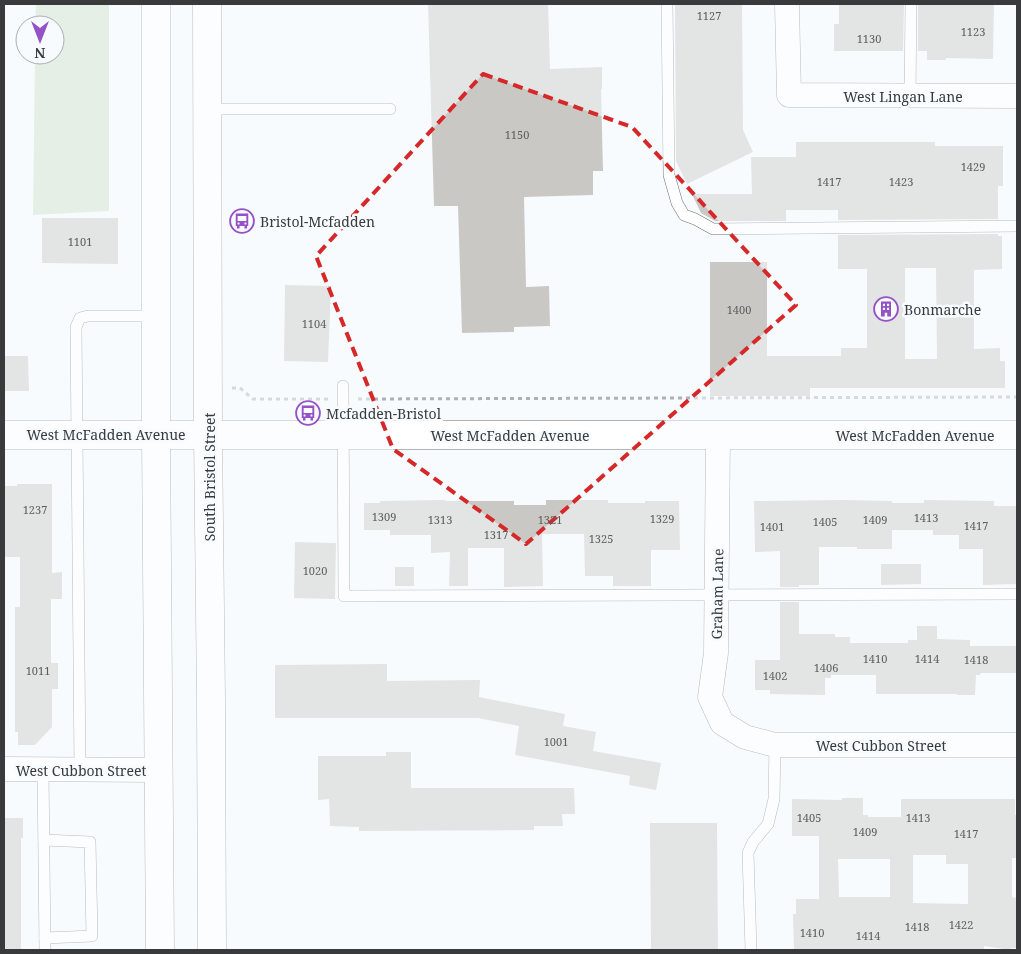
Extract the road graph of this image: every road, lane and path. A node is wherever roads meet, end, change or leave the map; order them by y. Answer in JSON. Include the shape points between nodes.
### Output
{"nodes":[{"id":1,"x":156,"y":4,"type":"edge"},
{"id":2,"x":207,"y":4,"type":"edge"},
{"id":3,"x":667,"y":4,"type":"edge"},
{"id":4,"x":788,"y":4,"type":"edge"},
{"id":5,"x":911,"y":4,"type":"edge"},
{"id":6,"x":910,"y":95,"type":"junction"},
{"id":7,"x":1017,"y":96,"type":"edge"},
{"id":8,"x":208,"y":109,"type":"junction"},
{"id":9,"x":390,"y":109,"type":"dead end"},
{"id":10,"x":1017,"y":226,"type":"edge"},
{"id":11,"x":156,"y":316,"type":"junction"},
{"id":12,"x":343,"y":386,"type":"dead end"},
{"id":13,"x":208,"y":387,"type":"junction"},
{"id":14,"x":1017,"y":397,"type":"edge"},
{"id":15,"x":343,"y":399,"type":"junction"},
{"id":16,"x":77,"y":434,"type":"junction"},
{"id":17,"x":156,"y":434,"type":"junction"},
{"id":18,"x":208,"y":434,"type":"junction"},
{"id":19,"x":343,"y":434,"type":"junction"},
{"id":20,"x":4,"y":435,"type":"edge"},
{"id":21,"x":718,"y":435,"type":"junction"},
{"id":22,"x":1017,"y":435,"type":"edge"},
{"id":23,"x":717,"y":594,"type":"junction"},
{"id":24,"x":1017,"y":594,"type":"edge"},
{"id":25,"x":745,"y":737,"type":"joint"},
{"id":26,"x":775,"y":745,"type":"junction"},
{"id":27,"x":1017,"y":745,"type":"edge"},
{"id":28,"x":4,"y":769,"type":"edge"},
{"id":29,"x":43,"y":770,"type":"junction"},
{"id":30,"x":80,"y":770,"type":"junction"},
{"id":31,"x":159,"y":770,"type":"junction"},
{"id":32,"x":44,"y":840,"type":"junction"},
{"id":33,"x":45,"y":944,"type":"edge"},
{"id":34,"x":160,"y":950,"type":"edge"},
{"id":35,"x":212,"y":950,"type":"edge"},
{"id":36,"x":751,"y":950,"type":"edge"}],
"edges":[{"from":1,"to":11,"type":"main road"},
{"from":2,"to":8,"type":"main road","name":"South Bristol Street"},
{"from":3,"to":10,"type":"lane","via":[[669,175],[684,215],[712,229]]},
{"from":4,"to":6,"type":"street","name":"West Lingan Lane","via":[[789,95]]},
{"from":5,"to":6,"type":"lane"},
{"from":6,"to":7,"type":"street","name":"West Lingan Lane"},
{"from":8,"to":9,"type":"lane"},
{"from":8,"to":13,"type":"main road","name":"South Bristol Street"},
{"from":11,"to":16,"type":"lane","via":[[80,318],[75,340]]},
{"from":11,"to":17,"type":"main road"},
{"from":12,"to":15,"type":"lane"},
{"from":13,"to":15,"type":"path","via":[[240,388],[253,399]]},
{"from":13,"to":18,"type":"main road","name":"South Bristol Street"},
{"from":14,"to":15,"type":"path"},
{"from":15,"to":19,"type":"lane"},
{"from":16,"to":17,"type":"main road","name":"West McFadden Avenue"},
{"from":16,"to":20,"type":"main road","name":"West McFadden Avenue"},
{"from":16,"to":30,"type":"lane"},
{"from":17,"to":18,"type":"main road","name":"West McFadden Avenue"},
{"from":17,"to":31,"type":"main road"},
{"from":18,"to":19,"type":"main road","name":"West McFadden Avenue"},
{"from":18,"to":35,"type":"main road","name":"South Bristol Street"},
{"from":19,"to":21,"type":"main road","name":"West McFadden Avenue"},
{"from":19,"to":23,"type":"lane","via":[[344,596]]},
{"from":21,"to":22,"type":"main road","name":"West McFadden Avenue"},
{"from":21,"to":23,"type":"street","name":"Graham Lane"},
{"from":23,"to":24,"type":"lane"},
{"from":23,"to":25,"type":"street","name":"Graham Lane","via":[[716,653],[710,696],[722,723]]},
{"from":25,"to":26,"type":"street","name":"West Cubbon Street"},
{"from":26,"to":27,"type":"street","name":"West Cubbon Street"},
{"from":26,"to":36,"type":"lane","via":[[774,799],[768,824],[748,853]]},
{"from":28,"to":29,"type":"street","name":"West Cubbon Street"},
{"from":29,"to":30,"type":"street","name":"West Cubbon Street"},
{"from":29,"to":32,"type":"lane"},
{"from":30,"to":31,"type":"street","name":"West Cubbon Street"},
{"from":31,"to":34,"type":"main road"},
{"from":32,"to":33,"type":"lane"},
{"from":32,"to":33,"type":"lane","via":[[90,842],[92,936]]}]}
